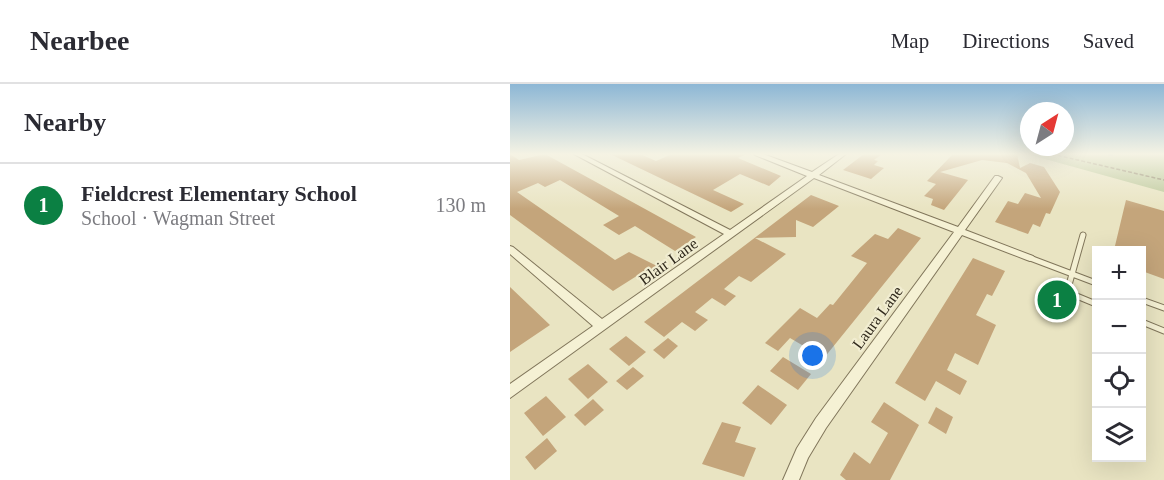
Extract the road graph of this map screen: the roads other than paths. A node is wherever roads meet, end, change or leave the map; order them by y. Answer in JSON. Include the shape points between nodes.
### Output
{"nodes":[{"id":1,"x":613,"y":172,"type":"edge"},
{"id":2,"x":806,"y":172,"type":"edge"},
{"id":3,"x":817,"y":172,"type":"edge"},
{"id":4,"x":813,"y":175,"type":"junction"},
{"id":5,"x":998,"y":178,"type":"dead end"},
{"id":6,"x":960,"y":230,"type":"junction"},
{"id":7,"x":731,"y":234,"type":"junction"},
{"id":8,"x":1083,"y":235,"type":"dead end"},
{"id":9,"x":510,"y":249,"type":"edge"},
{"id":10,"x":1030,"y":258,"type":"joint"},
{"id":11,"x":1072,"y":273,"type":"junction"},
{"id":12,"x":1092,"y":281,"type":"edge"},
{"id":13,"x":1146,"y":301,"type":"edge"},
{"id":14,"x":1092,"y":302,"type":"edge"},
{"id":15,"x":1164,"y":308,"type":"edge"},
{"id":16,"x":1146,"y":324,"type":"edge"},
{"id":17,"x":602,"y":326,"type":"junction"},
{"id":18,"x":1164,"y":331,"type":"edge"},
{"id":19,"x":510,"y":392,"type":"edge"},
{"id":20,"x":791,"y":480,"type":"edge"}],
"edges":[{"from":1,"to":7,"type":"street"},
{"from":2,"to":4,"type":"street"},
{"from":3,"to":4,"type":"street","name":"Blair Lane"},
{"from":4,"to":6,"type":"street"},
{"from":4,"to":7,"type":"street","name":"Blair Lane"},
{"from":5,"to":6,"type":"street","name":"Laura Lane"},
{"from":6,"to":10,"type":"street"},
{"from":6,"to":20,"type":"street","name":"Laura Lane","via":[[821,423]]},
{"from":7,"to":17,"type":"street","name":"Blair Lane"},
{"from":8,"to":11,"type":"lane"},
{"from":9,"to":17,"type":"street"},
{"from":10,"to":11,"type":"lane"},
{"from":11,"to":12,"type":"lane"},
{"from":11,"to":14,"type":"lane","via":[[1066,292]]},
{"from":13,"to":15,"type":"lane"},
{"from":16,"to":18,"type":"lane"},
{"from":17,"to":19,"type":"street","name":"Blair Lane"}]}
